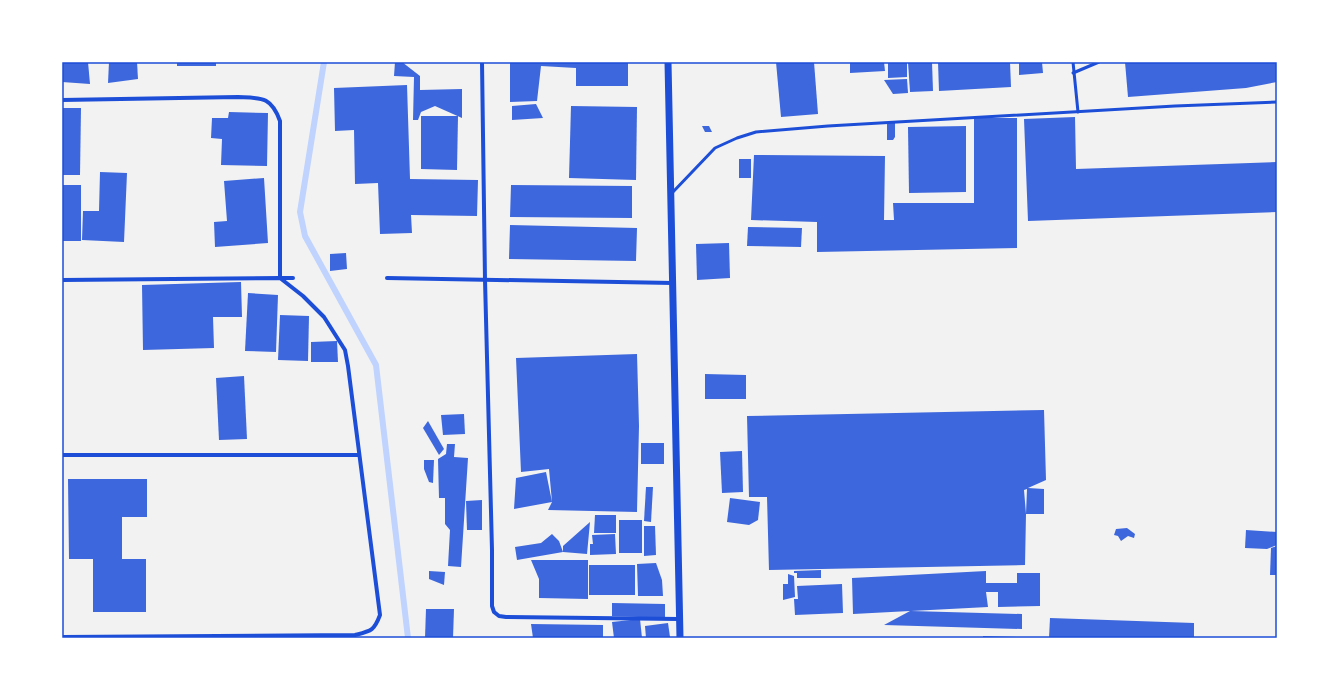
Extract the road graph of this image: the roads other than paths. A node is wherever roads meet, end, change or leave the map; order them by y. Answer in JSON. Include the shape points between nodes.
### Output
{"nodes":[{"id":1,"x":482,"y":62,"type":"edge"},
{"id":2,"x":668,"y":62,"type":"edge"},
{"id":3,"x":1073,"y":62,"type":"edge"},
{"id":4,"x":1099,"y":62,"type":"edge"},
{"id":5,"x":1074,"y":74,"type":"junction"},
{"id":6,"x":62,"y":100,"type":"edge"},
{"id":7,"x":1277,"y":102,"type":"edge"},
{"id":8,"x":1078,"y":112,"type":"junction"},
{"id":9,"x":671,"y":194,"type":"junction"},
{"id":10,"x":280,"y":278,"type":"junction"},
{"id":11,"x":292,"y":278,"type":"dead end"},
{"id":12,"x":387,"y":278,"type":"dead end"},
{"id":13,"x":62,"y":280,"type":"edge"},
{"id":14,"x":485,"y":280,"type":"junction"},
{"id":15,"x":673,"y":283,"type":"junction"},
{"id":16,"x":62,"y":455,"type":"edge"},
{"id":17,"x":359,"y":455,"type":"junction"},
{"id":18,"x":680,"y":620,"type":"junction"},
{"id":19,"x":62,"y":637,"type":"edge"},
{"id":20,"x":680,"y":638,"type":"edge"}],
"edges":[{"from":1,"to":14,"type":"street"},
{"from":2,"to":9,"type":"street"},
{"from":3,"to":5,"type":"lane"},
{"from":4,"to":5,"type":"lane"},
{"from":5,"to":8,"type":"lane"},
{"from":6,"to":10,"type":"street","via":[[238,97],[268,101],[276,110],[280,121]]},
{"from":7,"to":8,"type":"lane"},
{"from":8,"to":9,"type":"lane","via":[[836,125],[756,132],[715,148]]},
{"from":9,"to":15,"type":"street"},
{"from":10,"to":11,"type":"street"},
{"from":10,"to":13,"type":"street"},
{"from":10,"to":17,"type":"street","via":[[324,317],[345,350]]},
{"from":12,"to":14,"type":"street"},
{"from":14,"to":15,"type":"street"},
{"from":14,"to":18,"type":"street","via":[[494,612],[506,617]]},
{"from":15,"to":18,"type":"street"},
{"from":16,"to":17,"type":"street"},
{"from":17,"to":19,"type":"street","via":[[380,615],[376,626],[367,632],[355,635]]},
{"from":18,"to":20,"type":"street"}]}
